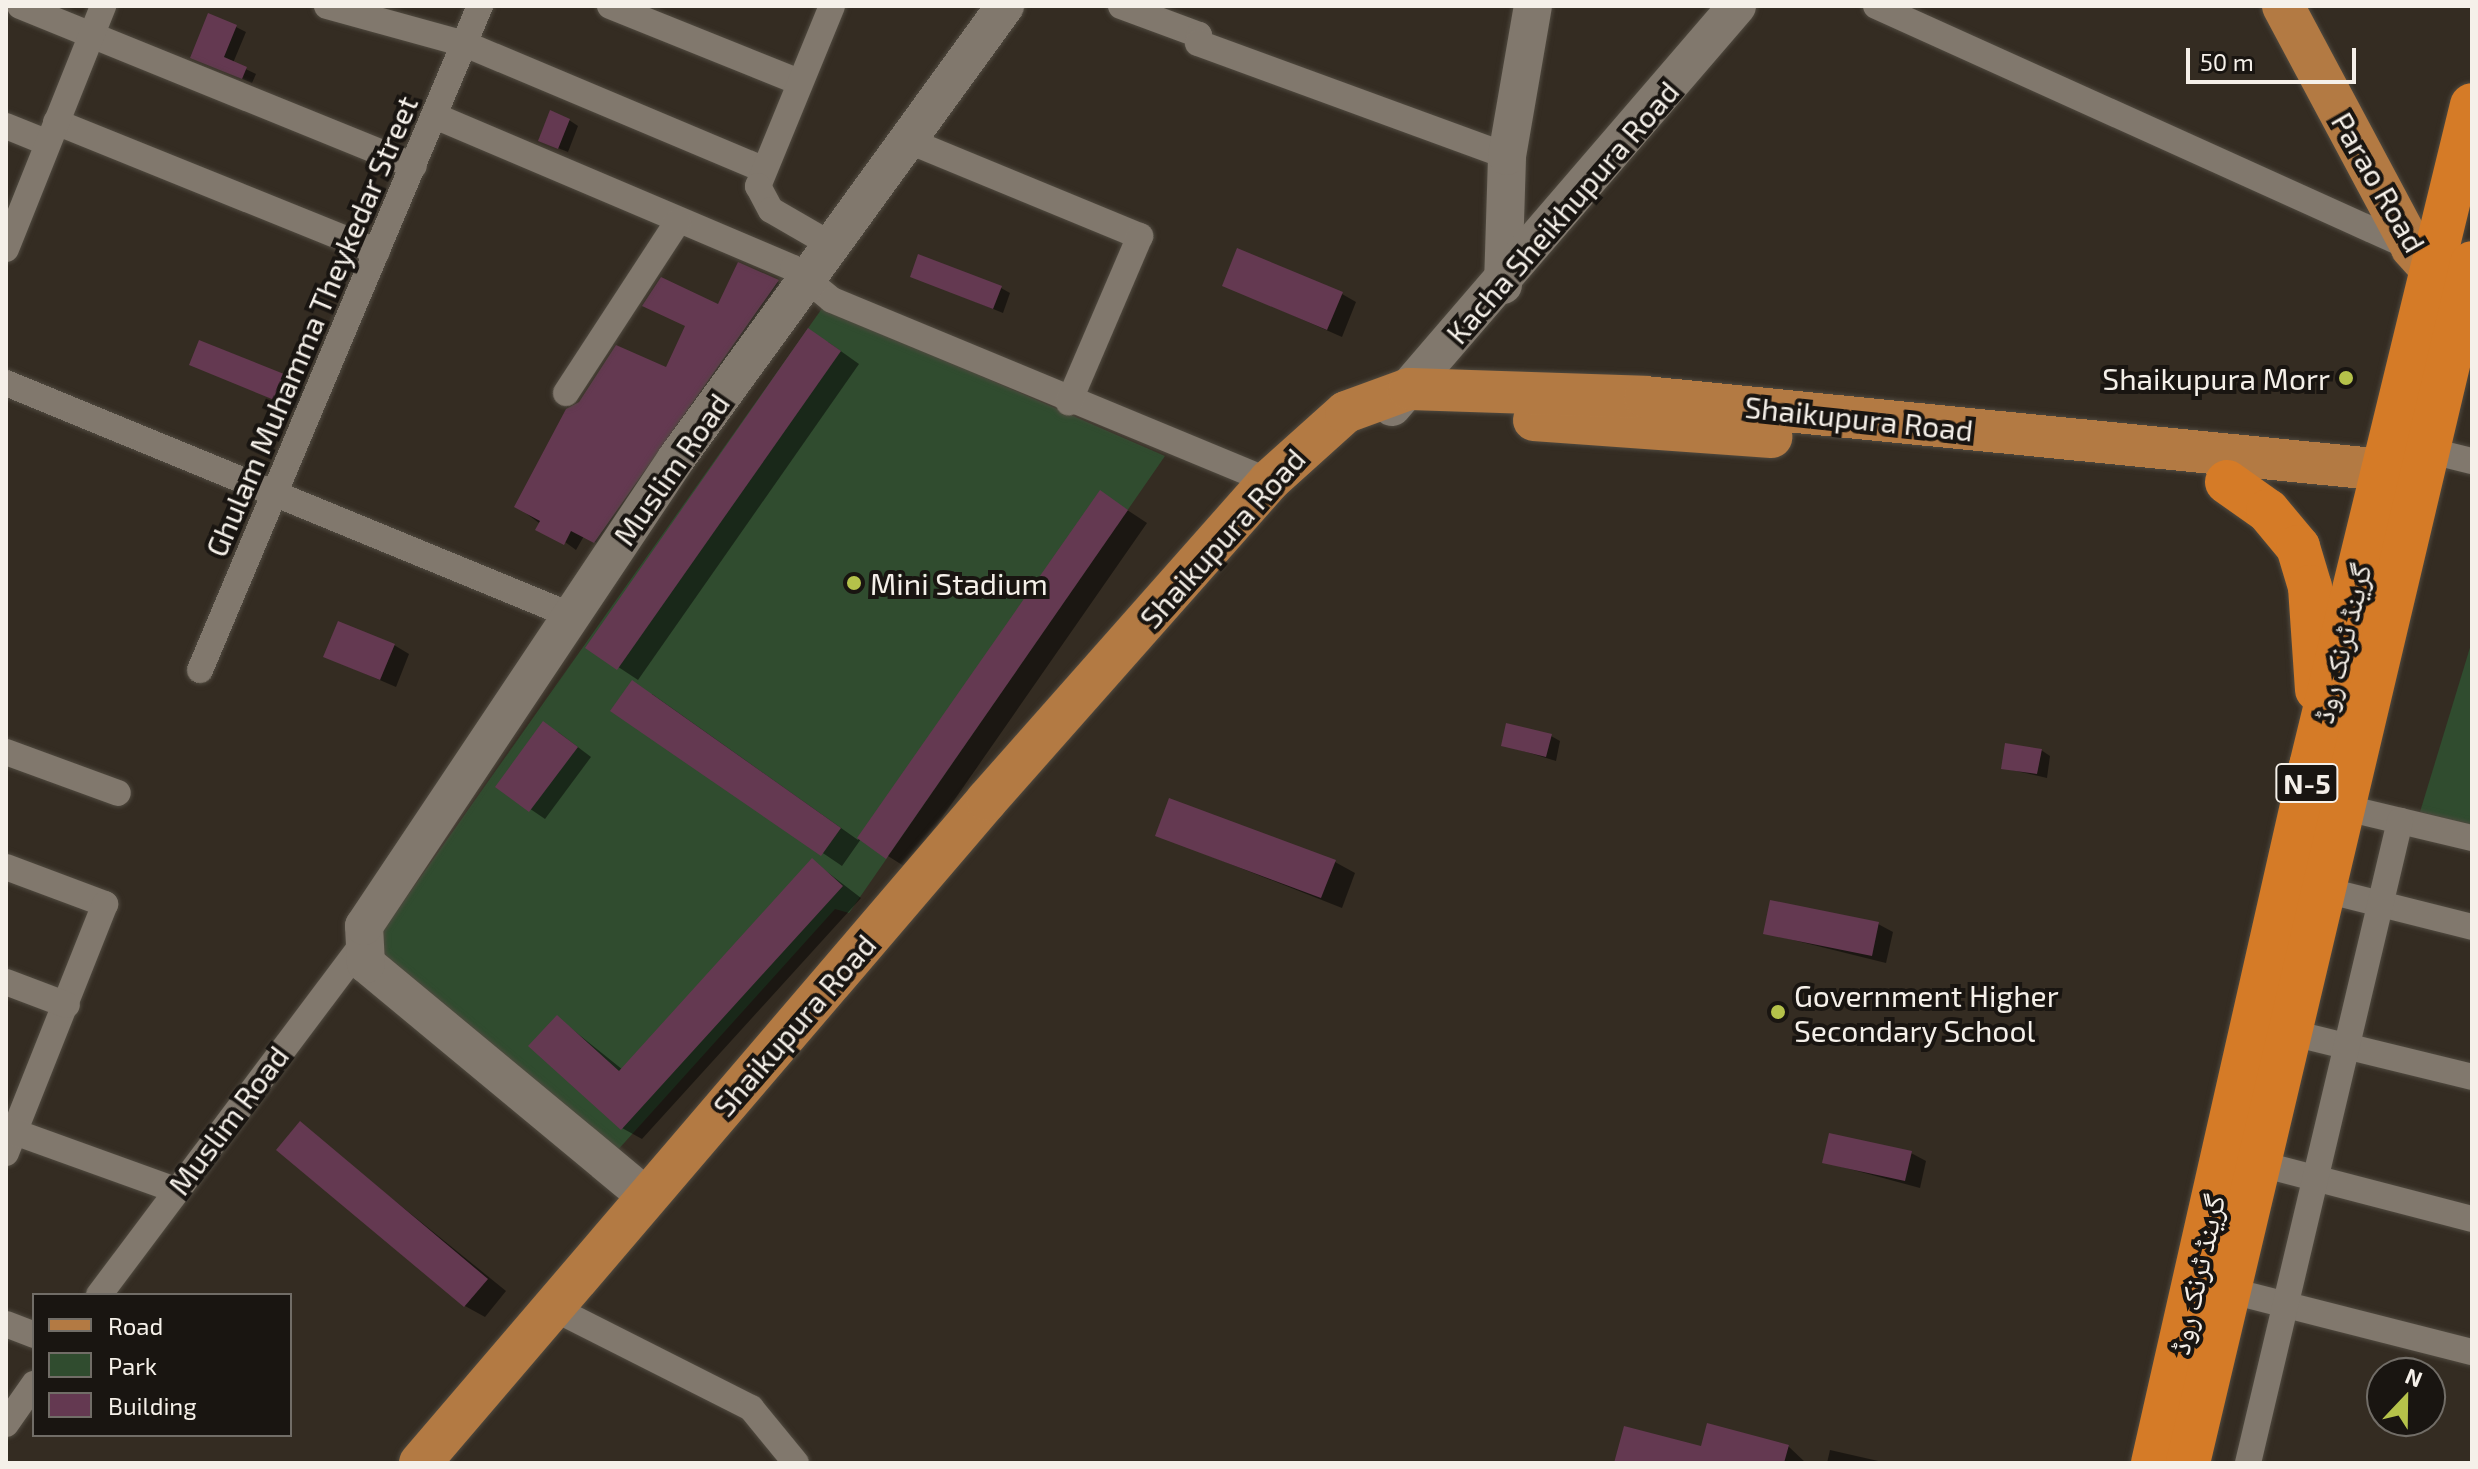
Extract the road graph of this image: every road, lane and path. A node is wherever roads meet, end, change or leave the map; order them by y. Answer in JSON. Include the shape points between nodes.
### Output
{"nodes":[{"id":1,"x":20,"y":6,"type":"edge"},
{"id":2,"x":103,"y":6,"type":"edge"},
{"id":3,"x":327,"y":6,"type":"edge"},
{"id":4,"x":480,"y":6,"type":"edge"},
{"id":5,"x":610,"y":6,"type":"edge"},
{"id":6,"x":832,"y":6,"type":"edge"},
{"id":7,"x":1005,"y":6,"type":"edge"},
{"id":8,"x":1121,"y":6,"type":"edge"},
{"id":9,"x":1533,"y":6,"type":"edge"},
{"id":10,"x":1737,"y":6,"type":"edge"},
{"id":11,"x":1876,"y":6,"type":"edge"},
{"id":12,"x":2283,"y":6,"type":"edge"},
{"id":13,"x":92,"y":35,"type":"junction"},
{"id":14,"x":465,"y":44,"type":"junction"},
{"id":15,"x":799,"y":82,"type":"junction"},
{"id":16,"x":2472,"y":105,"type":"edge"},
{"id":17,"x":435,"y":116,"type":"junction"},
{"id":18,"x":6,"y":126,"type":"edge"},
{"id":19,"x":52,"y":133,"type":"junction"},
{"id":20,"x":909,"y":141,"type":"junction"},
{"id":21,"x":1507,"y":156,"type":"junction"},
{"id":22,"x":414,"y":166,"type":"junction"},
{"id":23,"x":762,"y":169,"type":"junction"},
{"id":24,"x":678,"y":221,"type":"junction"},
{"id":25,"x":833,"y":246,"type":"junction"},
{"id":26,"x":6,"y":249,"type":"edge"},
{"id":27,"x":377,"y":252,"type":"junction"},
{"id":28,"x":2439,"y":261,"type":"edge"},
{"id":29,"x":807,"y":277,"type":"junction"},
{"id":30,"x":1503,"y":285,"type":"junction"},
{"id":31,"x":2466,"y":313,"type":"edge"},
{"id":32,"x":6,"y":383,"type":"edge"},
{"id":33,"x":566,"y":393,"type":"dead end"},
{"id":34,"x":1069,"y":402,"type":"junction"},
{"id":35,"x":1396,"y":402,"type":"junction"},
{"id":36,"x":2423,"y":449,"type":"junction"},
{"id":37,"x":2472,"y":461,"type":"edge"},
{"id":38,"x":1269,"y":481,"type":"junction"},
{"id":39,"x":2227,"y":482,"type":"junction"},
{"id":40,"x":2381,"y":484,"type":"junction"},
{"id":41,"x":274,"y":491,"type":"junction"},
{"id":42,"x":570,"y":615,"type":"junction"},
{"id":43,"x":200,"y":670,"type":"dead end"},
{"id":44,"x":6,"y":752,"type":"edge"},
{"id":45,"x":2330,"y":769,"type":"junction"},
{"id":46,"x":118,"y":793,"type":"dead end"},
{"id":47,"x":2400,"y":821,"type":"junction"},
{"id":48,"x":2472,"y":838,"type":"edge"},
{"id":49,"x":6,"y":867,"type":"edge"},
{"id":50,"x":2321,"y":889,"type":"junction"},
{"id":51,"x":2380,"y":904,"type":"junction"},
{"id":52,"x":2472,"y":927,"type":"edge"},
{"id":53,"x":360,"y":947,"type":"junction"},
{"id":54,"x":6,"y":982,"type":"edge"},
{"id":55,"x":67,"y":1005,"type":"junction"},
{"id":56,"x":2288,"y":1032,"type":"junction"},
{"id":57,"x":2343,"y":1046,"type":"junction"},
{"id":58,"x":2472,"y":1077,"type":"edge"},
{"id":59,"x":9,"y":1138,"type":"edge"},
{"id":60,"x":2257,"y":1163,"type":"junction"},
{"id":61,"x":2316,"y":1179,"type":"junction"},
{"id":62,"x":175,"y":1190,"type":"junction"},
{"id":63,"x":647,"y":1197,"type":"junction"},
{"id":64,"x":2472,"y":1219,"type":"edge"},
{"id":65,"x":2228,"y":1290,"type":"junction"},
{"id":66,"x":100,"y":1293,"type":"edge"},
{"id":67,"x":2284,"y":1305,"type":"junction"},
{"id":68,"x":569,"y":1316,"type":"junction"},
{"id":69,"x":6,"y":1324,"type":"edge"},
{"id":70,"x":32,"y":1334,"type":"edge"},
{"id":71,"x":2472,"y":1352,"type":"edge"},
{"id":72,"x":32,"y":1387,"type":"edge"},
{"id":73,"x":6,"y":1424,"type":"edge"},
{"id":74,"x":420,"y":1463,"type":"edge"},
{"id":75,"x":444,"y":1463,"type":"edge"},
{"id":76,"x":796,"y":1463,"type":"edge"},
{"id":77,"x":2153,"y":1463,"type":"edge"},
{"id":78,"x":2188,"y":1463,"type":"edge"},
{"id":79,"x":2248,"y":1463,"type":"edge"}],
"edges":[{"from":1,"to":13,"type":"street"},
{"from":2,"to":13,"type":"street"},
{"from":3,"to":14,"type":"street"},
{"from":4,"to":14,"type":"street","name":"Ghulam Muhamma Theykedar Street"},
{"from":5,"to":15,"type":"street"},
{"from":6,"to":15,"type":"street"},
{"from":7,"to":20,"type":"street","name":"Muslim Road"},
{"from":8,"to":21,"type":"street","via":[[1199,35],[1198,43]]},
{"from":9,"to":21,"type":"street"},
{"from":10,"to":30,"type":"street","name":"Kacha Sheikhupura Road"},
{"from":11,"to":28,"type":"street"},
{"from":12,"to":28,"type":"main road","name":"Parao Road"},
{"from":13,"to":19,"type":"street"},
{"from":13,"to":22,"type":"street"},
{"from":14,"to":17,"type":"street","name":"Ghulam Muhamma Theykedar Street"},
{"from":14,"to":23,"type":"street"},
{"from":15,"to":23,"type":"street"},
{"from":16,"to":28,"type":"highway","name":"گرینڈ ٹرنک روڈ","number":"N-5"},
{"from":17,"to":22,"type":"street","name":"Ghulam Muhamma Theykedar Street"},
{"from":17,"to":24,"type":"street"},
{"from":18,"to":19,"type":"street"},
{"from":19,"to":26,"type":"street"},
{"from":19,"to":27,"type":"street"},
{"from":20,"to":25,"type":"street","name":"Muslim Road"},
{"from":20,"to":34,"type":"street","via":[[1140,236]]},
{"from":21,"to":30,"type":"street"},
{"from":22,"to":27,"type":"street","name":"Ghulam Muhamma Theykedar Street"},
{"from":23,"to":25,"type":"street","via":[[764,205]]},
{"from":24,"to":29,"type":"street"},
{"from":24,"to":33,"type":"street"},
{"from":25,"to":29,"type":"street","name":"Muslim Road"},
{"from":27,"to":41,"type":"street","name":"Ghulam Muhamma Theykedar Street"},
{"from":28,"to":31,"type":"highway","name":"گرینڈ ٹرنک روڈ","number":"N-5"},
{"from":28,"to":40,"type":"highway","name":"گرینڈ ٹرنک روڈ","number":"N-5"},
{"from":29,"to":34,"type":"street","via":[[832,300]]},
{"from":29,"to":42,"type":"street","name":"Muslim Road"},
{"from":30,"to":35,"type":"street","name":"Kacha Sheikhupura Road"},
{"from":31,"to":36,"type":"highway","name":"گرینڈ ٹرنک روڈ","number":"N-5"},
{"from":32,"to":41,"type":"street"},
{"from":34,"to":38,"type":"street"},
{"from":35,"to":38,"type":"main road","name":"Shaikupura Road","via":[[1346,412]]},
{"from":35,"to":39,"type":"main road","name":"Shaikupura Road","via":[[1413,412],[1853,443]]},
{"from":35,"to":40,"type":"main road","name":"Shaikupura Road","via":[[1645,397]]},
{"from":35,"to":68,"type":"main road","name":"Shaikupura Road","via":[[1357,428],[1282,494]]},
{"from":36,"to":37,"type":"street"},
{"from":36,"to":45,"type":"highway","name":"گرینڈ ٹرنک روڈ","number":"N-5"},
{"from":38,"to":63,"type":"main road","name":"Shaikupura Road"},
{"from":39,"to":40,"type":"main road","name":"Shaikupura Road"},
{"from":39,"to":45,"type":"highway","via":[[2268,511],[2298,547],[2310,587]]},
{"from":40,"to":45,"type":"highway","name":"گرینڈ ٹرنک روڈ","number":"N-5"},
{"from":41,"to":42,"type":"street"},
{"from":41,"to":43,"type":"street","name":"Ghulam Muhamma Theykedar Street"},
{"from":42,"to":53,"type":"street","name":"Muslim Road","via":[[372,908]]},
{"from":44,"to":46,"type":"street"},
{"from":45,"to":47,"type":"street"},
{"from":45,"to":50,"type":"highway","name":"گرینڈ ٹرنک روڈ","number":"N-5"},
{"from":45,"to":77,"type":"highway","name":"گرینڈ ٹرنک روڈ","number":"N-5"},
{"from":47,"to":48,"type":"street"},
{"from":47,"to":51,"type":"street"},
{"from":49,"to":55,"type":"street","via":[[105,904]]},
{"from":50,"to":51,"type":"street"},
{"from":50,"to":56,"type":"highway","name":"گرینڈ ٹرنک روڈ","number":"N-5"},
{"from":51,"to":52,"type":"street"},
{"from":51,"to":57,"type":"street"},
{"from":53,"to":62,"type":"street","name":"Muslim Road"},
{"from":53,"to":63,"type":"street","via":[[382,979]]},
{"from":54,"to":55,"type":"street"},
{"from":55,"to":59,"type":"street"},
{"from":56,"to":57,"type":"street"},
{"from":56,"to":60,"type":"highway","name":"گرینڈ ٹرنک روڈ","number":"N-5"},
{"from":57,"to":58,"type":"street"},
{"from":57,"to":61,"type":"street"},
{"from":59,"to":62,"type":"street"},
{"from":60,"to":61,"type":"street"},
{"from":60,"to":65,"type":"highway","name":"گرینڈ ٹرنک روڈ","number":"N-5"},
{"from":61,"to":64,"type":"street"},
{"from":61,"to":67,"type":"street"},
{"from":62,"to":66,"type":"street","name":"Muslim Road"},
{"from":63,"to":74,"type":"main road","name":"Shaikupura Road"},
{"from":65,"to":67,"type":"street"},
{"from":65,"to":78,"type":"highway","name":"گرینڈ ٹرنک روڈ","number":"N-5"},
{"from":67,"to":71,"type":"street"},
{"from":67,"to":79,"type":"street"},
{"from":68,"to":75,"type":"main road","name":"Shaikupura Road"},
{"from":68,"to":76,"type":"street","via":[[751,1408]]},
{"from":69,"to":70,"type":"street"},
{"from":72,"to":73,"type":"street"}]}
